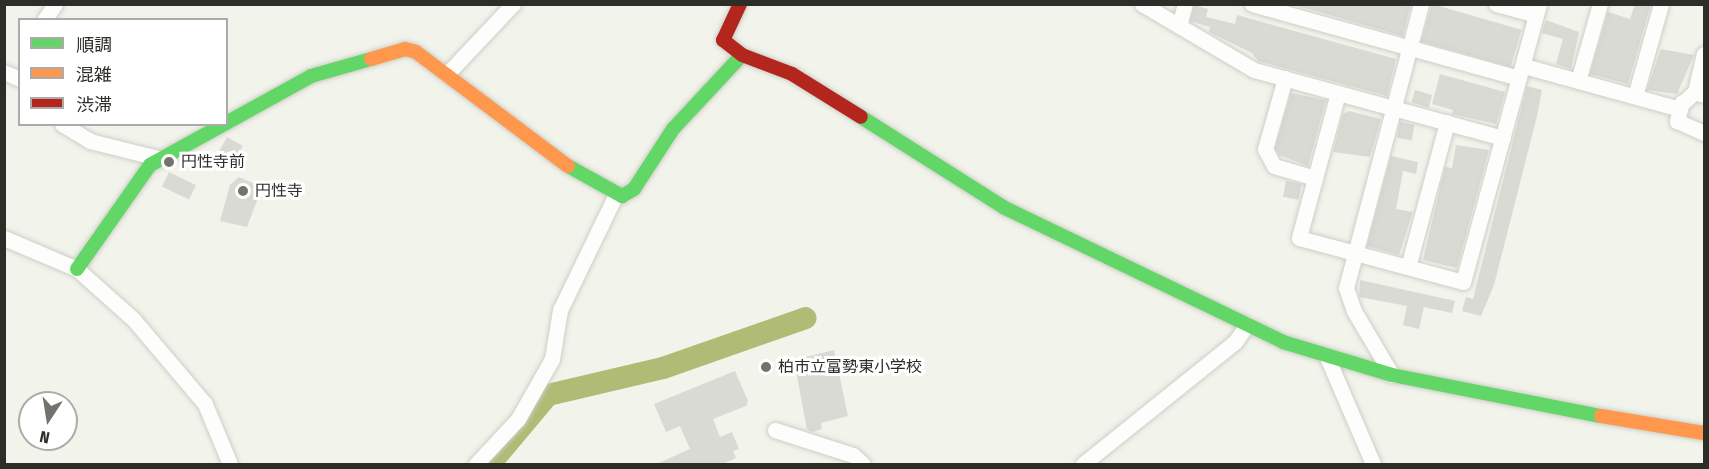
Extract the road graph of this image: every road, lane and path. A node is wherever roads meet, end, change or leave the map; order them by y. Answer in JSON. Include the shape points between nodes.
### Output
{"nodes":[{"id":1,"x":55,"y":4,"type":"edge"},
{"id":2,"x":513,"y":4,"type":"edge"},
{"id":3,"x":740,"y":4,"type":"edge"},
{"id":4,"x":1142,"y":4,"type":"edge"},
{"id":5,"x":1185,"y":4,"type":"edge"},
{"id":6,"x":1252,"y":4,"type":"edge"},
{"id":7,"x":1421,"y":4,"type":"edge"},
{"id":8,"x":1496,"y":4,"type":"edge"},
{"id":9,"x":1600,"y":4,"type":"edge"},
{"id":10,"x":1661,"y":4,"type":"edge"},
{"id":11,"x":1538,"y":10,"type":"edge"},
{"id":12,"x":45,"y":18,"type":"edge"},
{"id":13,"x":1179,"y":27,"type":"junction"},
{"id":14,"x":1410,"y":48,"type":"junction"},
{"id":15,"x":1704,"y":54,"type":"edge"},
{"id":16,"x":742,"y":55,"type":"junction"},
{"id":17,"x":4,"y":72,"type":"edge"},
{"id":18,"x":1522,"y":72,"type":"junction"},
{"id":19,"x":448,"y":73,"type":"junction"},
{"id":20,"x":1285,"y":78,"type":"junction"},
{"id":21,"x":18,"y":79,"type":"edge"},
{"id":22,"x":1578,"y":81,"type":"junction"},
{"id":23,"x":1338,"y":93,"type":"junction"},
{"id":24,"x":1700,"y":93,"type":"edge"},
{"id":25,"x":1635,"y":96,"type":"junction"},
{"id":26,"x":1682,"y":102,"type":"junction"},
{"id":27,"x":1393,"y":108,"type":"junction"},
{"id":28,"x":228,"y":122,"type":"edge"},
{"id":29,"x":1447,"y":122,"type":"junction"},
{"id":30,"x":65,"y":126,"type":"edge"},
{"id":31,"x":221,"y":126,"type":"edge"},
{"id":32,"x":1704,"y":133,"type":"edge"},
{"id":33,"x":1503,"y":138,"type":"junction"},
{"id":34,"x":162,"y":159,"type":"junction"},
{"id":35,"x":1315,"y":178,"type":"junction"},
{"id":36,"x":615,"y":196,"type":"junction"},
{"id":37,"x":4,"y":238,"type":"edge"},
{"id":38,"x":1353,"y":252,"type":"junction"},
{"id":39,"x":1408,"y":267,"type":"junction"},
{"id":40,"x":77,"y":269,"type":"junction"},
{"id":41,"x":1247,"y":325,"type":"junction"},
{"id":42,"x":1327,"y":357,"type":"junction"},
{"id":43,"x":1392,"y":375,"type":"junction"},
{"id":44,"x":775,"y":430,"type":"dead end"},
{"id":45,"x":1704,"y":434,"type":"edge"},
{"id":46,"x":230,"y":465,"type":"edge"},
{"id":47,"x":476,"y":465,"type":"edge"},
{"id":48,"x":863,"y":465,"type":"edge"},
{"id":49,"x":1083,"y":465,"type":"edge"},
{"id":50,"x":1373,"y":465,"type":"edge"}],
"edges":[{"from":1,"to":12,"type":"street"},
{"from":2,"to":19,"type":"street"},
{"from":3,"to":16,"type":"street","via":[[723,40]]},
{"from":4,"to":13,"type":"street"},
{"from":5,"to":13,"type":"street"},
{"from":6,"to":14,"type":"street"},
{"from":7,"to":14,"type":"street"},
{"from":8,"to":11,"type":"street"},
{"from":9,"to":22,"type":"street"},
{"from":10,"to":25,"type":"street"},
{"from":11,"to":18,"type":"street"},
{"from":13,"to":20,"type":"street","via":[[1243,65]]},
{"from":14,"to":18,"type":"street"},
{"from":14,"to":27,"type":"street"},
{"from":15,"to":24,"type":"street"},
{"from":16,"to":36,"type":"street","via":[[673,129],[634,189]]},
{"from":16,"to":41,"type":"street","via":[[792,74],[1005,208]]},
{"from":17,"to":21,"type":"street"},
{"from":18,"to":22,"type":"street"},
{"from":18,"to":33,"type":"street"},
{"from":19,"to":28,"type":"street","via":[[405,49],[311,76]]},
{"from":19,"to":36,"type":"street","via":[[577,173]]},
{"from":20,"to":23,"type":"street"},
{"from":20,"to":35,"type":"street","via":[[1265,149],[1274,166]]},
{"from":22,"to":25,"type":"street"},
{"from":23,"to":27,"type":"street"},
{"from":23,"to":35,"type":"street"},
{"from":24,"to":26,"type":"street"},
{"from":25,"to":26,"type":"street","via":[[1677,108]]},
{"from":26,"to":32,"type":"street","via":[[1677,121]]},
{"from":27,"to":29,"type":"street"},
{"from":27,"to":38,"type":"street"},
{"from":29,"to":33,"type":"street"},
{"from":29,"to":39,"type":"street"},
{"from":30,"to":34,"type":"street","via":[[90,141]]},
{"from":31,"to":34,"type":"street"},
{"from":33,"to":39,"type":"street","via":[[1463,282]]},
{"from":34,"to":40,"type":"street","via":[[138,177]]},
{"from":35,"to":38,"type":"street","via":[[1299,238]]},
{"from":36,"to":47,"type":"street","via":[[560,310],[552,359],[518,419]]},
{"from":37,"to":40,"type":"street"},
{"from":38,"to":39,"type":"street"},
{"from":38,"to":43,"type":"street","via":[[1348,298]]},
{"from":40,"to":46,"type":"street","via":[[134,320],[205,404]]},
{"from":41,"to":42,"type":"street"},
{"from":41,"to":49,"type":"street","via":[[1235,342]]},
{"from":42,"to":43,"type":"street"},
{"from":42,"to":50,"type":"street"},
{"from":43,"to":45,"type":"street","via":[[1490,397]]},
{"from":44,"to":48,"type":"street","via":[[853,455]]}]}
